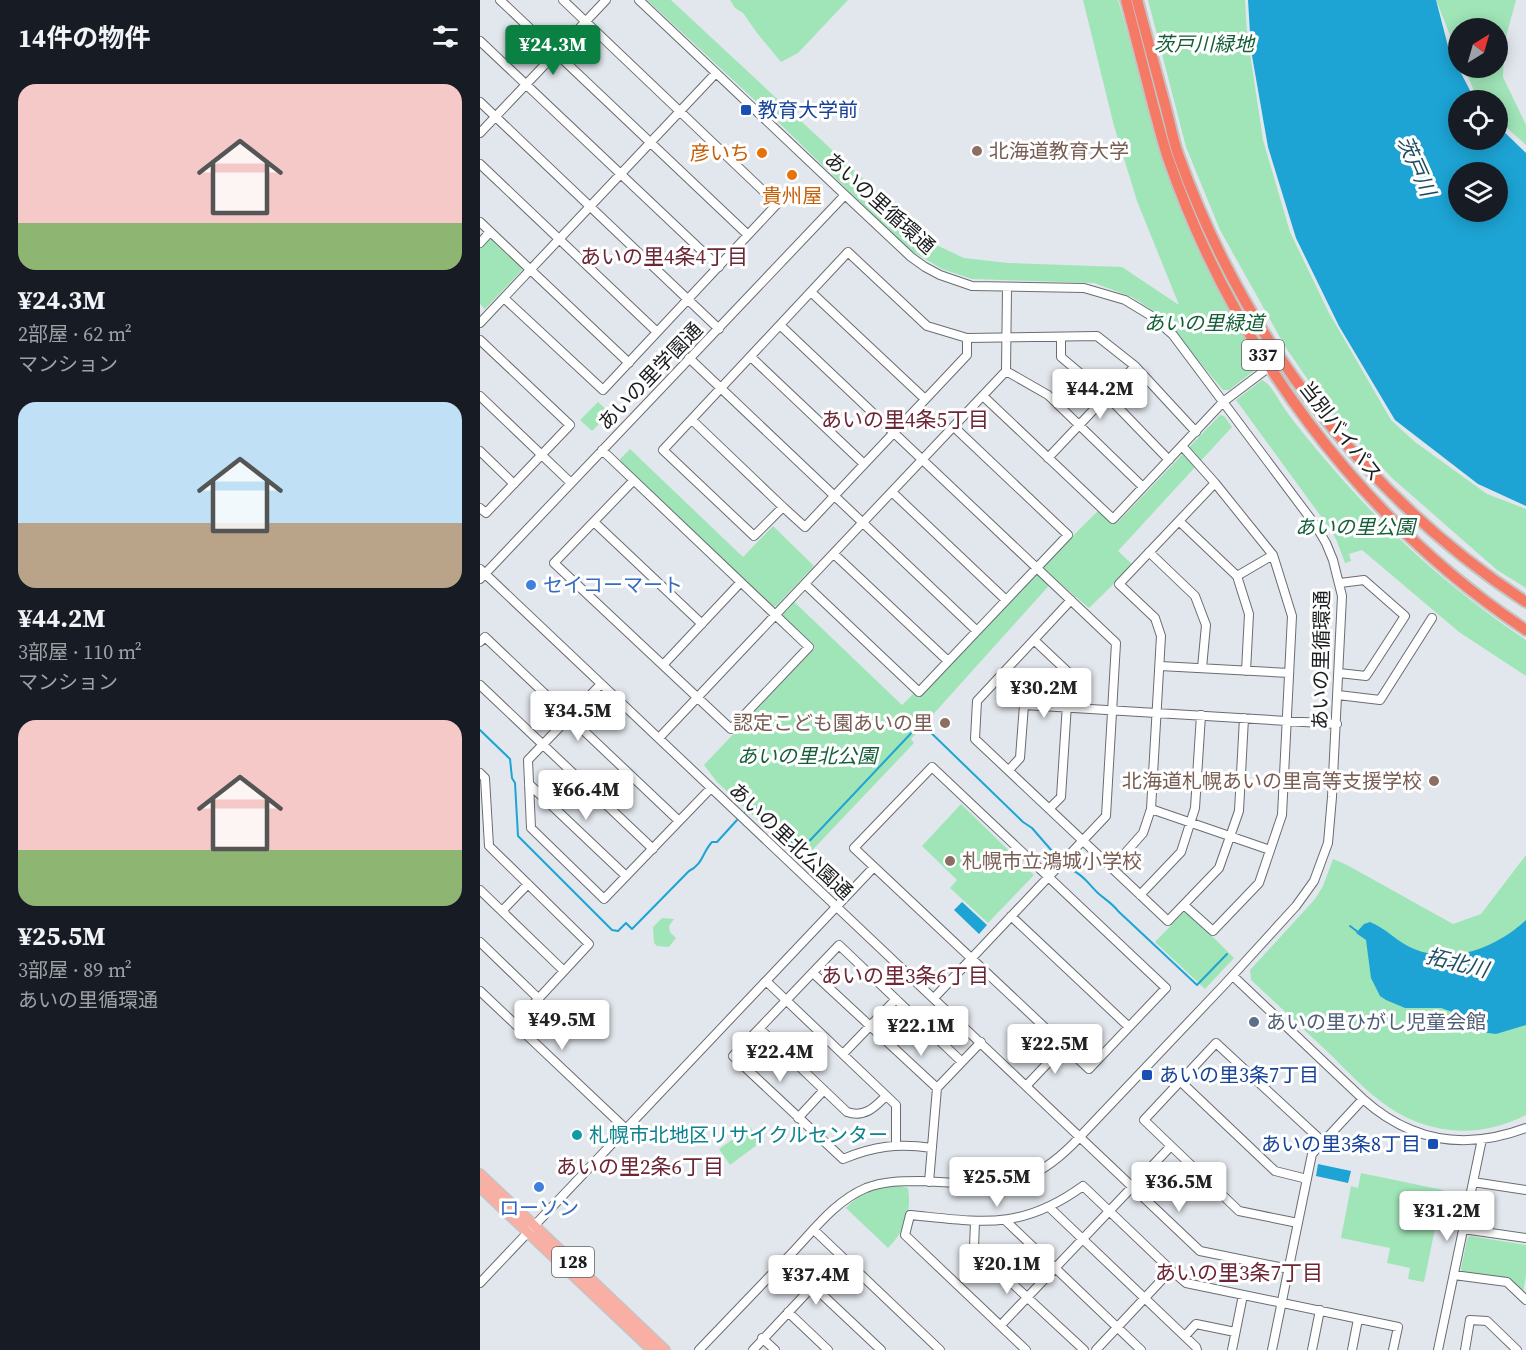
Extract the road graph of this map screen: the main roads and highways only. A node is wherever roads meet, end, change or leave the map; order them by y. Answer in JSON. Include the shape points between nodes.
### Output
{"nodes":[{"id":1,"x":1125,"y":0,"type":"edge"},
{"id":2,"x":1137,"y":0,"type":"edge"},
{"id":3,"x":1526,"y":602,"type":"edge"},
{"id":4,"x":1526,"y":630,"type":"edge"},
{"id":5,"x":480,"y":1174,"type":"edge"},
{"id":6,"x":480,"y":1187,"type":"edge"},
{"id":7,"x":531,"y":1229,"type":"junction"},
{"id":8,"x":652,"y":1350,"type":"edge"},
{"id":9,"x":666,"y":1350,"type":"edge"}],
"edges":[{"from":1,"to":4,"type":"highway","name":"当別バイパス","number":"337","via":[[1167,156],[1186,208],[1226,293],[1269,366],[1307,422],[1390,518],[1450,573]]},
{"from":2,"to":3,"type":"highway","name":"当別バイパス","number":"337","via":[[1178,152],[1197,201],[1216,247],[1280,359],[1341,439],[1405,505],[1467,559]]},
{"from":5,"to":7,"type":"main road","number":"128"},
{"from":6,"to":7,"type":"main road","number":"128"},
{"from":7,"to":8,"type":"main road","number":"128"},
{"from":7,"to":9,"type":"main road","number":"128"}]}
